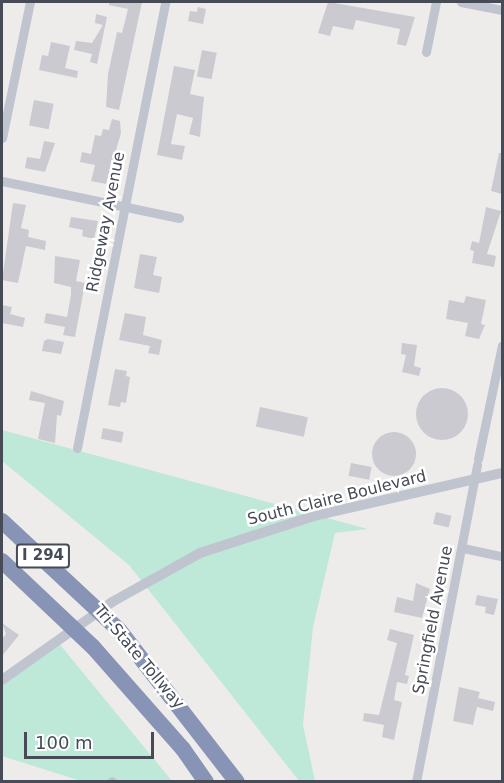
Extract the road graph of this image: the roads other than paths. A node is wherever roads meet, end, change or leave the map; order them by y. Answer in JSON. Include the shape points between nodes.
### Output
{"nodes":[{"id":1,"x":30,"y":2,"type":"edge"},
{"id":2,"x":165,"y":2,"type":"edge"},
{"id":3,"x":436,"y":2,"type":"edge"},
{"id":4,"x":461,"y":2,"type":"edge"},
{"id":5,"x":502,"y":10,"type":"edge"},
{"id":6,"x":426,"y":52,"type":"dead end"},
{"id":7,"x":2,"y":138,"type":"edge"},
{"id":8,"x":2,"y":181,"type":"edge"},
{"id":9,"x":124,"y":206,"type":"junction"},
{"id":10,"x":179,"y":218,"type":"dead end"},
{"id":11,"x":502,"y":345,"type":"edge"},
{"id":12,"x":77,"y":448,"type":"dead end"},
{"id":13,"x":502,"y":473,"type":"edge"},
{"id":14,"x":474,"y":480,"type":"junction"},
{"id":15,"x":2,"y":521,"type":"edge"},
{"id":16,"x":463,"y":548,"type":"junction"},
{"id":17,"x":502,"y":556,"type":"edge"},
{"id":18,"x":2,"y":561,"type":"edge"},
{"id":19,"x":2,"y":680,"type":"edge"},
{"id":20,"x":206,"y":782,"type":"edge"},
{"id":21,"x":237,"y":782,"type":"edge"},
{"id":22,"x":416,"y":782,"type":"edge"}],
"edges":[{"from":1,"to":7,"type":"street"},
{"from":2,"to":9,"type":"street","name":"Ridgeway Avenue"},
{"from":3,"to":6,"type":"street"},
{"from":4,"to":5,"type":"street"},
{"from":8,"to":9,"type":"street"},
{"from":9,"to":10,"type":"street"},
{"from":9,"to":12,"type":"street","name":"Ridgeway Avenue"},
{"from":11,"to":14,"type":"street","name":"Springfield Avenue"},
{"from":13,"to":14,"type":"street","name":"South Claire Boulevard"},
{"from":14,"to":16,"type":"street","name":"Springfield Avenue"},
{"from":14,"to":19,"type":"street","name":"South Claire Boulevard","via":[[314,516],[201,553],[112,602]]},
{"from":15,"to":21,"type":"highway","name":"Tri-State Tollway","number":"I 294","via":[[120,630]]},
{"from":16,"to":17,"type":"street"},
{"from":16,"to":22,"type":"street","name":"Springfield Avenue"},
{"from":18,"to":20,"type":"highway","name":"Tri-State Tollway","number":"I 294","via":[[93,647],[183,749]]}]}
